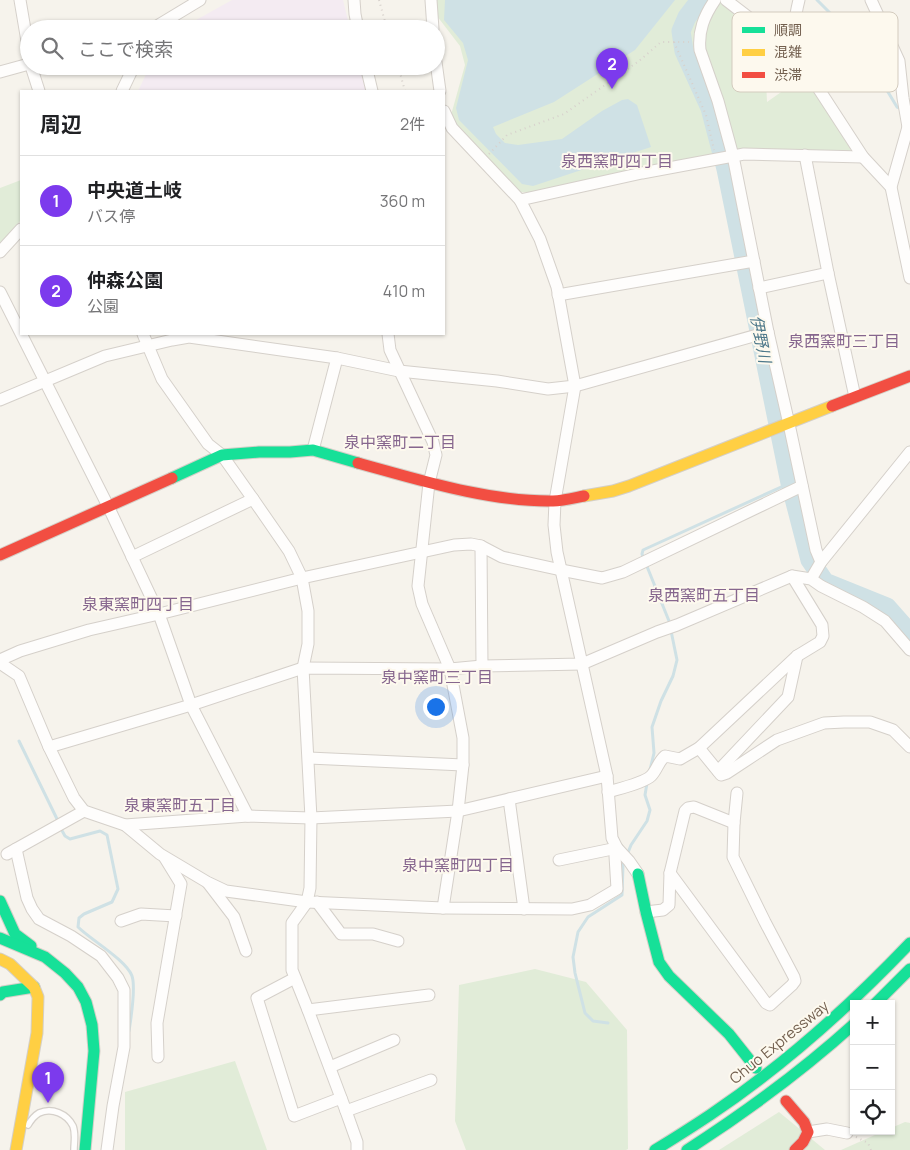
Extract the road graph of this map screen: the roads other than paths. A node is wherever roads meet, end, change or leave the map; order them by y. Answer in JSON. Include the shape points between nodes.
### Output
{"nodes":[{"id":1,"x":20,"y":0,"type":"edge"},
{"id":2,"x":200,"y":0,"type":"edge"},
{"id":3,"x":354,"y":0,"type":"edge"},
{"id":4,"x":431,"y":0,"type":"edge"},
{"id":5,"x":438,"y":0,"type":"edge"},
{"id":6,"x":714,"y":0,"type":"edge"},
{"id":7,"x":726,"y":0,"type":"edge"},
{"id":8,"x":871,"y":0,"type":"edge"},
{"id":9,"x":742,"y":12,"type":"edge"},
{"id":10,"x":877,"y":12,"type":"edge"},
{"id":11,"x":432,"y":15,"type":"junction"},
{"id":12,"x":23,"y":20,"type":"edge"},
{"id":13,"x":167,"y":20,"type":"edge"},
{"id":14,"x":356,"y":20,"type":"edge"},
{"id":15,"x":432,"y":20,"type":"edge"},
{"id":16,"x":899,"y":61,"type":"joint"},
{"id":17,"x":20,"y":67,"type":"edge"},
{"id":18,"x":910,"y":67,"type":"edge"},
{"id":19,"x":0,"y":72,"type":"edge"},
{"id":20,"x":33,"y":75,"type":"edge"},
{"id":21,"x":130,"y":75,"type":"edge"},
{"id":22,"x":368,"y":75,"type":"edge"},
{"id":23,"x":438,"y":75,"type":"edge"},
{"id":24,"x":39,"y":90,"type":"edge"},
{"id":25,"x":122,"y":90,"type":"edge"},
{"id":26,"x":372,"y":90,"type":"edge"},
{"id":27,"x":440,"y":90,"type":"edge"},
{"id":28,"x":821,"y":92,"type":"edge"},
{"id":29,"x":445,"y":113,"type":"edge"},
{"id":30,"x":908,"y":125,"type":"edge"},
{"id":31,"x":804,"y":155,"type":"junction"},
{"id":32,"x":733,"y":156,"type":"junction"},
{"id":33,"x":863,"y":157,"type":"junction"},
{"id":34,"x":891,"y":186,"type":"junction"},
{"id":35,"x":520,"y":200,"type":"junction"},
{"id":36,"x":20,"y":230,"type":"edge"},
{"id":37,"x":0,"y":252,"type":"edge"},
{"id":38,"x":754,"y":261,"type":"junction"},
{"id":39,"x":828,"y":273,"type":"junction"},
{"id":40,"x":910,"y":278,"type":"edge"},
{"id":41,"x":759,"y":288,"type":"junction"},
{"id":42,"x":0,"y":292,"type":"edge"},
{"id":43,"x":558,"y":295,"type":"junction"},
{"id":44,"x":20,"y":332,"type":"edge"},
{"id":45,"x":768,"y":332,"type":"junction"},
{"id":46,"x":21,"y":335,"type":"edge"},
{"id":47,"x":143,"y":335,"type":"edge"},
{"id":48,"x":388,"y":335,"type":"edge"},
{"id":49,"x":148,"y":346,"type":"junction"},
{"id":50,"x":337,"y":358,"type":"junction"},
{"id":51,"x":399,"y":371,"type":"junction"},
{"id":52,"x":910,"y":376,"type":"edge"},
{"id":53,"x":44,"y":381,"type":"junction"},
{"id":54,"x":575,"y":386,"type":"junction"},
{"id":55,"x":855,"y":397,"type":"junction"},
{"id":56,"x":0,"y":400,"type":"edge"},
{"id":57,"x":789,"y":424,"type":"junction"},
{"id":58,"x":313,"y":450,"type":"junction"},
{"id":59,"x":910,"y":452,"type":"edge"},
{"id":60,"x":222,"y":455,"type":"junction"},
{"id":61,"x":429,"y":483,"type":"junction"},
{"id":62,"x":802,"y":486,"type":"junction"},
{"id":63,"x":253,"y":499,"type":"junction"},
{"id":64,"x":555,"y":501,"type":"junction"},
{"id":65,"x":108,"y":506,"type":"junction"},
{"id":66,"x":481,"y":546,"type":"junction"},
{"id":67,"x":420,"y":552,"type":"junction"},
{"id":68,"x":0,"y":556,"type":"edge"},
{"id":69,"x":132,"y":557,"type":"junction"},
{"id":70,"x":821,"y":562,"type":"junction"},
{"id":71,"x":561,"y":570,"type":"junction"},
{"id":72,"x":792,"y":576,"type":"junction"},
{"id":73,"x":302,"y":578,"type":"junction"},
{"id":74,"x":811,"y":579,"type":"junction"},
{"id":75,"x":159,"y":614,"type":"junction"},
{"id":76,"x":910,"y":650,"type":"edge"},
{"id":77,"x":797,"y":656,"type":"junction"},
{"id":78,"x":0,"y":662,"type":"edge"},
{"id":79,"x":582,"y":664,"type":"junction"},
{"id":80,"x":482,"y":666,"type":"junction"},
{"id":81,"x":303,"y":668,"type":"junction"},
{"id":82,"x":450,"y":669,"type":"junction"},
{"id":83,"x":191,"y":705,"type":"junction"},
{"id":84,"x":49,"y":747,"type":"junction"},
{"id":85,"x":910,"y":747,"type":"edge"},
{"id":86,"x":699,"y":748,"type":"junction"},
{"id":87,"x":309,"y":758,"type":"junction"},
{"id":88,"x":463,"y":766,"type":"junction"},
{"id":89,"x":718,"y":771,"type":"junction"},
{"id":90,"x":607,"y":776,"type":"junction"},
{"id":91,"x":608,"y":792,"type":"junction"},
{"id":92,"x":737,"y":793,"type":"dead end"},
{"id":93,"x":509,"y":799,"type":"junction"},
{"id":94,"x":84,"y":811,"type":"junction"},
{"id":95,"x":458,"y":811,"type":"junction"},
{"id":96,"x":248,"y":816,"type":"junction"},
{"id":97,"x":311,"y":818,"type":"junction"},
{"id":98,"x":734,"y":823,"type":"junction"},
{"id":99,"x":125,"y":825,"type":"junction"},
{"id":100,"x":622,"y":854,"type":"junction"},
{"id":101,"x":164,"y":857,"type":"junction"},
{"id":102,"x":559,"y":860,"type":"dead end"},
{"id":103,"x":670,"y":873,"type":"junction"},
{"id":104,"x":638,"y":874,"type":"joint"},
{"id":105,"x":207,"y":882,"type":"junction"},
{"id":106,"x":0,"y":901,"type":"edge"},
{"id":107,"x":312,"y":902,"type":"junction"},
{"id":108,"x":443,"y":908,"type":"junction"},
{"id":109,"x":524,"y":909,"type":"junction"},
{"id":110,"x":646,"y":912,"type":"junction"},
{"id":111,"x":176,"y":916,"type":"junction"},
{"id":112,"x":121,"y":921,"type":"dead end"},
{"id":113,"x":0,"y":938,"type":"edge"},
{"id":114,"x":398,"y":941,"type":"dead end"},
{"id":115,"x":910,"y":943,"type":"edge"},
{"id":116,"x":246,"y":951,"type":"dead end"},
{"id":117,"x":45,"y":957,"type":"junction"},
{"id":118,"x":0,"y":959,"type":"edge"},
{"id":119,"x":910,"y":970,"type":"edge"},
{"id":120,"x":295,"y":978,"type":"junction"},
{"id":121,"x":34,"y":987,"type":"junction"},
{"id":122,"x":0,"y":995,"type":"edge"},
{"id":123,"x":429,"y":996,"type":"dead end"},
{"id":124,"x":880,"y":1000,"type":"edge"},
{"id":125,"x":308,"y":1010,"type":"junction"},
{"id":126,"x":850,"y":1027,"type":"edge"},
{"id":127,"x":394,"y":1040,"type":"dead end"},
{"id":128,"x":158,"y":1057,"type":"dead end"},
{"id":129,"x":330,"y":1067,"type":"junction"},
{"id":130,"x":756,"y":1068,"type":"dead end"},
{"id":131,"x":431,"y":1080,"type":"dead end"},
{"id":132,"x":341,"y":1098,"type":"junction"},
{"id":133,"x":786,"y":1101,"type":"dead end"},
{"id":134,"x":346,"y":1111,"type":"junction"},
{"id":135,"x":808,"y":1132,"type":"junction"},
{"id":136,"x":847,"y":1133,"type":"road end"},
{"id":137,"x":354,"y":1149,"type":"edge"},
{"id":138,"x":17,"y":1150,"type":"edge"},
{"id":139,"x":74,"y":1150,"type":"edge"},
{"id":140,"x":85,"y":1150,"type":"edge"},
{"id":141,"x":107,"y":1150,"type":"edge"},
{"id":142,"x":654,"y":1150,"type":"edge"},
{"id":143,"x":687,"y":1150,"type":"edge"},
{"id":144,"x":795,"y":1150,"type":"edge"}],
"edges":[{"from":1,"to":12,"type":"street"},
{"from":2,"to":13,"type":"street"},
{"from":3,"to":14,"type":"street"},
{"from":4,"to":11,"type":"street"},
{"from":5,"to":11,"type":"street","via":[[439,12]]},
{"from":6,"to":32,"type":"street","via":[[700,27],[699,42]]},
{"from":7,"to":9,"type":"street"},
{"from":8,"to":10,"type":"street"},
{"from":11,"to":15,"type":"street"},
{"from":16,"to":18,"type":"street"},
{"from":16,"to":30,"type":"street"},
{"from":17,"to":19,"type":"street"},
{"from":20,"to":24,"type":"street"},
{"from":21,"to":25,"type":"street"},
{"from":22,"to":26,"type":"street"},
{"from":23,"to":27,"type":"street"},
{"from":28,"to":33,"type":"street"},
{"from":29,"to":35,"type":"street","via":[[452,128]]},
{"from":30,"to":34,"type":"street"},
{"from":31,"to":32,"type":"street"},
{"from":31,"to":33,"type":"street"},
{"from":31,"to":39,"type":"street"},
{"from":32,"to":35,"type":"street"},
{"from":32,"to":38,"type":"street"},
{"from":33,"to":34,"type":"street"},
{"from":34,"to":40,"type":"street"},
{"from":35,"to":43,"type":"street","via":[[540,239]]},
{"from":36,"to":37,"type":"street"},
{"from":38,"to":41,"type":"street"},
{"from":38,"to":43,"type":"street"},
{"from":39,"to":41,"type":"street"},
{"from":39,"to":55,"type":"street"},
{"from":41,"to":45,"type":"street"},
{"from":42,"to":44,"type":"street"},
{"from":43,"to":54,"type":"street"},
{"from":45,"to":54,"type":"street"},
{"from":45,"to":57,"type":"street"},
{"from":46,"to":53,"type":"street"},
{"from":47,"to":49,"type":"street"},
{"from":48,"to":51,"type":"street","via":[[390,350]]},
{"from":49,"to":50,"type":"street","via":[[189,337]]},
{"from":49,"to":53,"type":"street","via":[[105,356]]},
{"from":49,"to":60,"type":"street","via":[[166,385],[208,444]]},
{"from":50,"to":51,"type":"street"},
{"from":50,"to":58,"type":"street"},
{"from":51,"to":54,"type":"street","via":[[548,389]]},
{"from":51,"to":61,"type":"street","via":[[433,442],[436,455]]},
{"from":52,"to":55,"type":"main road"},
{"from":53,"to":56,"type":"street"},
{"from":53,"to":65,"type":"street"},
{"from":54,"to":64,"type":"street"},
{"from":55,"to":57,"type":"main road"},
{"from":57,"to":62,"type":"street"},
{"from":57,"to":64,"type":"main road","via":[[629,486]]},
{"from":58,"to":60,"type":"main road"},
{"from":58,"to":61,"type":"main road"},
{"from":59,"to":70,"type":"street"},
{"from":60,"to":63,"type":"street"},
{"from":60,"to":65,"type":"main road"},
{"from":61,"to":64,"type":"main road","via":[[508,499]]},
{"from":61,"to":67,"type":"street"},
{"from":62,"to":70,"type":"street"},
{"from":62,"to":71,"type":"street","via":[[623,572],[602,578]]},
{"from":63,"to":69,"type":"street"},
{"from":63,"to":73,"type":"street","via":[[289,551]]},
{"from":64,"to":71,"type":"street","via":[[554,525]]},
{"from":65,"to":68,"type":"main road"},
{"from":65,"to":69,"type":"street"},
{"from":66,"to":67,"type":"street","via":[[454,545]]},
{"from":66,"to":71,"type":"street","via":[[502,557]]},
{"from":66,"to":80,"type":"street"},
{"from":67,"to":73,"type":"street"},
{"from":67,"to":82,"type":"street","via":[[418,586],[422,604]]},
{"from":69,"to":75,"type":"street"},
{"from":70,"to":74,"type":"street"},
{"from":71,"to":79,"type":"street"},
{"from":72,"to":74,"type":"street"},
{"from":72,"to":77,"type":"street","via":[[822,625],[823,636],[820,642]]},
{"from":72,"to":79,"type":"street"},
{"from":73,"to":75,"type":"street"},
{"from":73,"to":81,"type":"street","via":[[308,611],[308,644]]},
{"from":74,"to":76,"type":"street","via":[[885,621]]},
{"from":75,"to":78,"type":"street","via":[[20,651]]},
{"from":75,"to":83,"type":"street"},
{"from":77,"to":86,"type":"street"},
{"from":77,"to":89,"type":"street","via":[[788,697]]},
{"from":78,"to":84,"type":"street","via":[[19,676]]},
{"from":79,"to":80,"type":"street"},
{"from":79,"to":90,"type":"street"},
{"from":80,"to":82,"type":"street"},
{"from":81,"to":82,"type":"street"},
{"from":81,"to":83,"type":"street"},
{"from":81,"to":87,"type":"street"},
{"from":82,"to":88,"type":"street","via":[[463,738]]},
{"from":83,"to":84,"type":"street"},
{"from":83,"to":96,"type":"street"},
{"from":84,"to":94,"type":"street","via":[[74,798]]},
{"from":85,"to":89,"type":"street","via":[[893,730],[870,722],[824,723],[777,740],[727,773],[721,775]]},
{"from":86,"to":89,"type":"street"},
{"from":86,"to":91,"type":"street","via":[[680,759],[665,756],[650,777]]},
{"from":87,"to":88,"type":"street"},
{"from":87,"to":97,"type":"street"},
{"from":88,"to":95,"type":"street"},
{"from":90,"to":91,"type":"street"},
{"from":90,"to":93,"type":"street"},
{"from":91,"to":100,"type":"street","via":[[612,838]]},
{"from":92,"to":98,"type":"street"},
{"from":93,"to":95,"type":"street"},
{"from":93,"to":109,"type":"street"},
{"from":94,"to":99,"type":"street"},
{"from":94,"to":141,"type":"street","via":[[11,852],[27,898],[39,919],[101,956],[124,990],[124,1047]]},
{"from":95,"to":97,"type":"street"},
{"from":95,"to":108,"type":"street"},
{"from":96,"to":97,"type":"street"},
{"from":96,"to":99,"type":"street"},
{"from":97,"to":107,"type":"street"},
{"from":98,"to":103,"type":"street","via":[[694,807],[688,808]]},
{"from":98,"to":103,"type":"street","via":[[733,857],[795,982],[770,1005]]},
{"from":99,"to":101,"type":"street"},
{"from":100,"to":102,"type":"street"},
{"from":100,"to":104,"type":"street"},
{"from":100,"to":109,"type":"street","via":[[615,856],[617,889],[590,906]]},
{"from":101,"to":105,"type":"street"},
{"from":101,"to":111,"type":"street","via":[[181,884]]},
{"from":103,"to":110,"type":"street","via":[[669,905],[663,910]]},
{"from":104,"to":110,"type":"main road"},
{"from":105,"to":107,"type":"street","via":[[226,891]]},
{"from":105,"to":116,"type":"street","via":[[234,917]]},
{"from":106,"to":117,"type":"main road","via":[[15,934]]},
{"from":107,"to":108,"type":"street"},
{"from":107,"to":114,"type":"street","via":[[341,934],[373,934]]},
{"from":107,"to":120,"type":"street","via":[[292,923],[292,970]]},
{"from":108,"to":109,"type":"street"},
{"from":110,"to":130,"type":"main road","via":[[659,962],[669,976],[729,1034]]},
{"from":111,"to":112,"type":"street","via":[[141,914]]},
{"from":111,"to":128,"type":"street","via":[[157,1023]]},
{"from":113,"to":117,"type":"main road"},
{"from":115,"to":142,"type":"main road","name":"Chuo Expressway","via":[[834,1018],[780,1064],[718,1110]]},
{"from":117,"to":140,"type":"main road","via":[[78,987],[92,1025],[94,1051]]},
{"from":118,"to":121,"type":"main road"},
{"from":119,"to":124,"type":"main road"},
{"from":120,"to":125,"type":"street"},
{"from":120,"to":132,"type":"street","via":[[257,998],[294,1116]]},
{"from":121,"to":122,"type":"main road"},
{"from":121,"to":138,"type":"main road","via":[[38,997],[37,1033]]},
{"from":123,"to":125,"type":"street"},
{"from":125,"to":129,"type":"street"},
{"from":126,"to":143,"type":"main road","via":[[792,1077],[729,1124]]},
{"from":127,"to":129,"type":"street"},
{"from":129,"to":132,"type":"street"},
{"from":131,"to":134,"type":"street"},
{"from":132,"to":134,"type":"street"},
{"from":133,"to":135,"type":"main road","via":[[804,1122]]},
{"from":134,"to":137,"type":"street","via":[[357,1142]]},
{"from":135,"to":136,"type":"street","via":[[827,1129]]},
{"from":135,"to":144,"type":"main road","via":[[804,1142]]},
{"from":138,"to":139,"type":"lane","via":[[22,1145],[28,1124],[39,1113],[47,1111],[68,1118],[74,1131]]}]}
